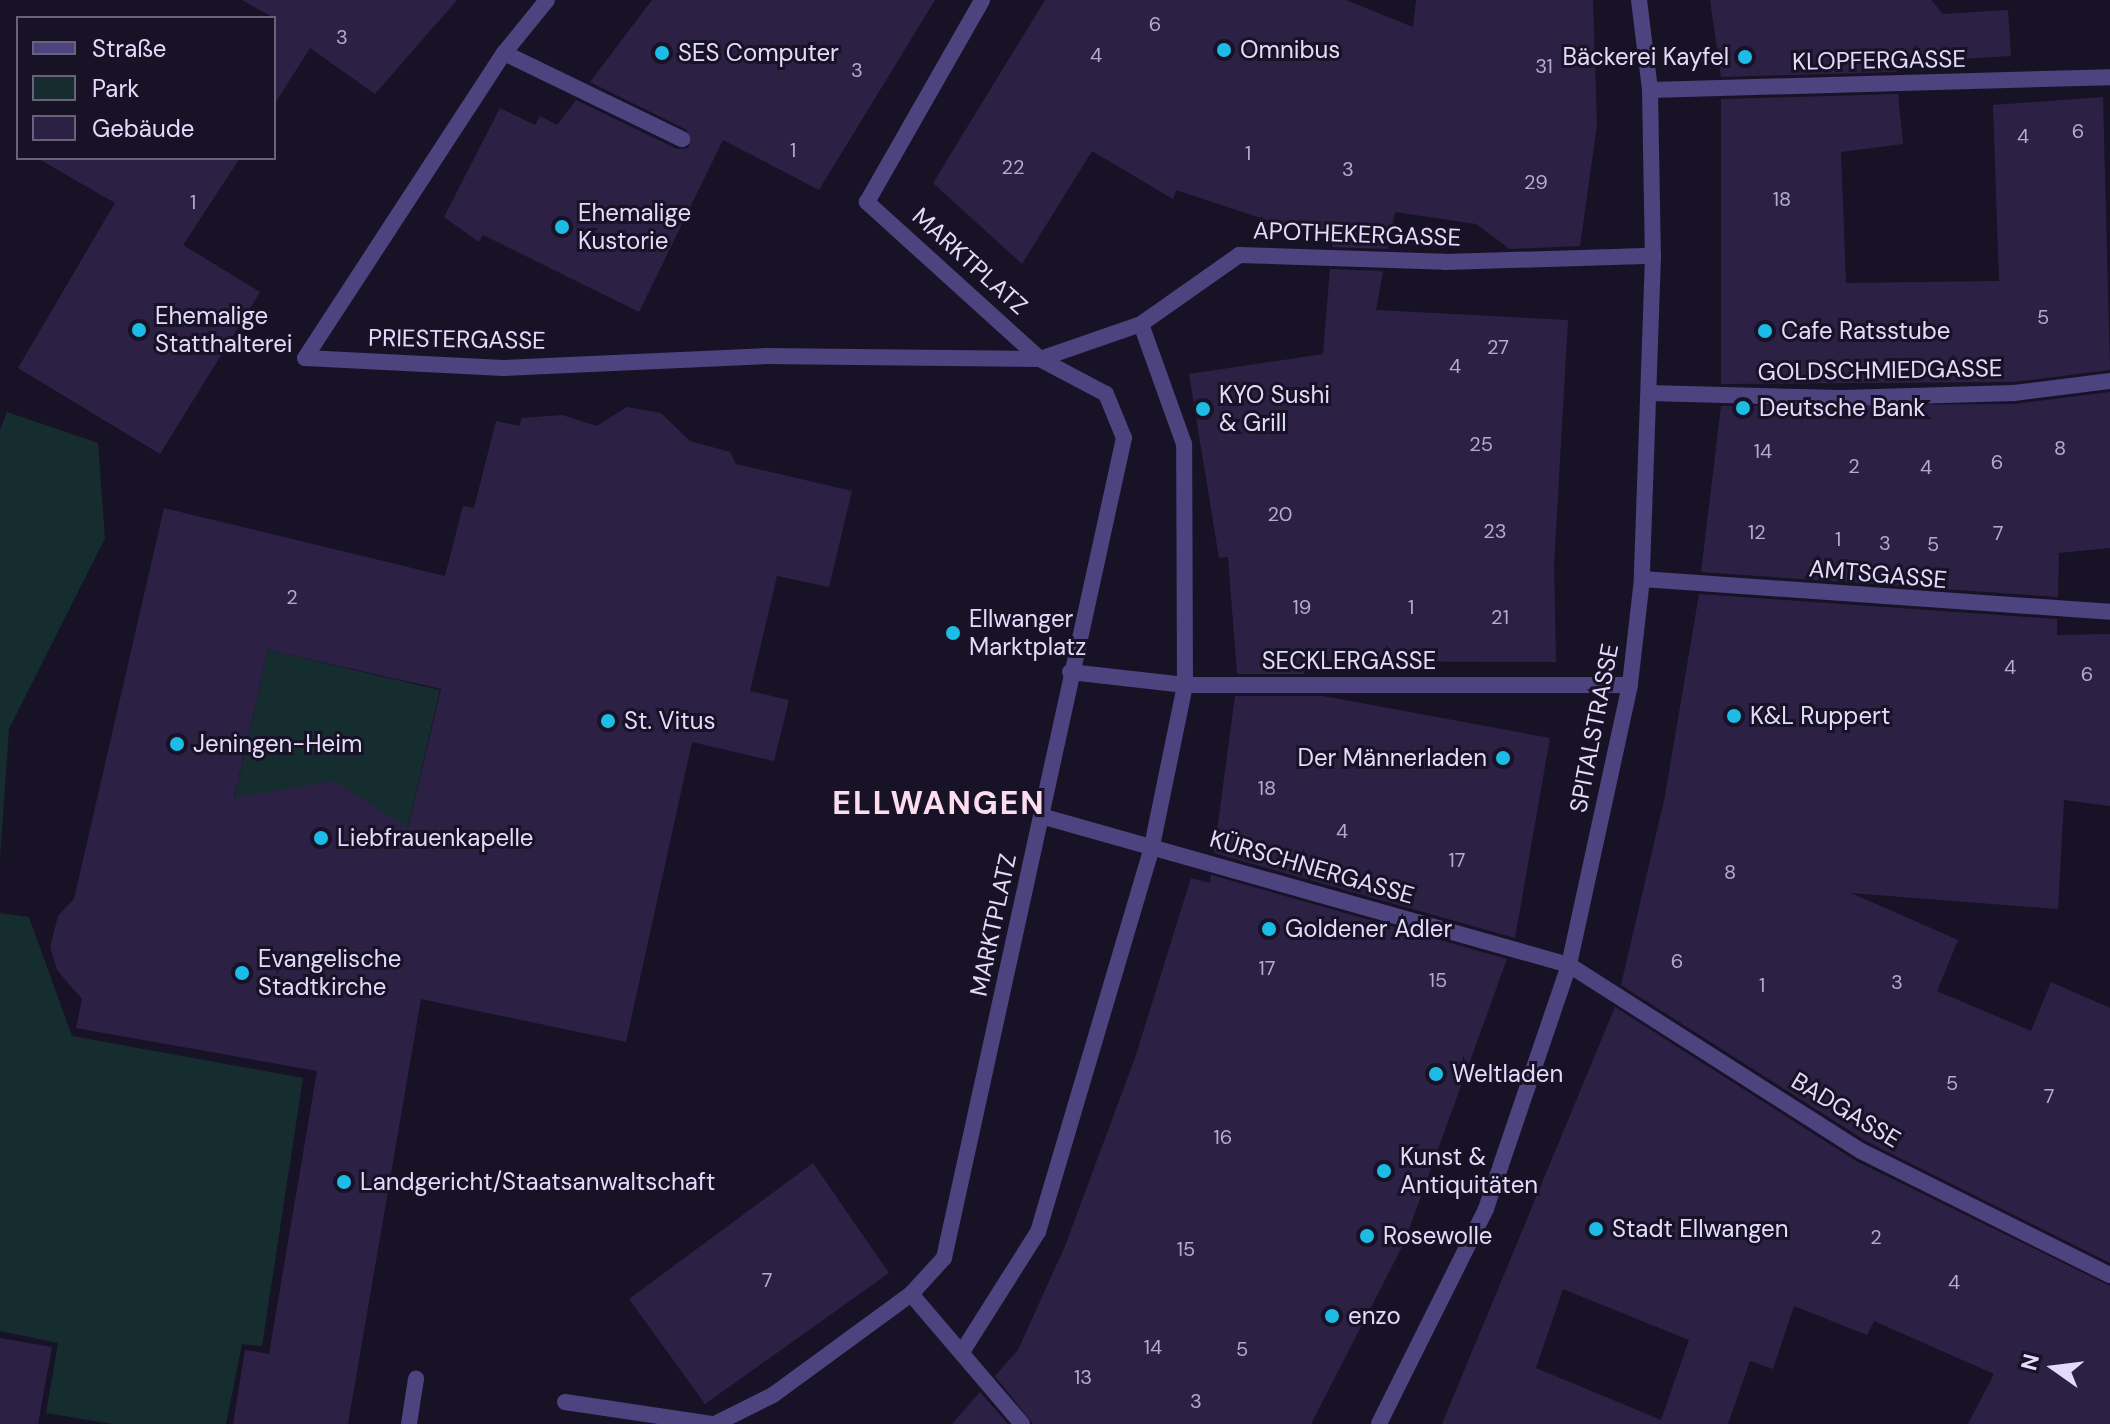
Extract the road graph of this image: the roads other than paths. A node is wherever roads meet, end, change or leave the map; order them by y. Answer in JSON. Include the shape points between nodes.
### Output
{"nodes":[{"id":1,"x":547,"y":0,"type":"edge"},
{"id":2,"x":982,"y":0,"type":"edge"},
{"id":3,"x":1639,"y":0,"type":"edge"},
{"id":4,"x":504,"y":53,"type":"junction"},
{"id":5,"x":2110,"y":77,"type":"edge"},
{"id":6,"x":1650,"y":90,"type":"junction"},
{"id":7,"x":682,"y":139,"type":"dead end"},
{"id":8,"x":1653,"y":256,"type":"junction"},
{"id":9,"x":1141,"y":324,"type":"junction"},
{"id":10,"x":1040,"y":359,"type":"junction"},
{"id":11,"x":2110,"y":381,"type":"edge"},
{"id":12,"x":1649,"y":393,"type":"junction"},
{"id":13,"x":1642,"y":579,"type":"junction"},
{"id":14,"x":2110,"y":612,"type":"edge"},
{"id":15,"x":1070,"y":672,"type":"junction"},
{"id":16,"x":1185,"y":685,"type":"junction"},
{"id":17,"x":1630,"y":685,"type":"junction"},
{"id":18,"x":1041,"y":816,"type":"junction"},
{"id":19,"x":1152,"y":846,"type":"junction"},
{"id":20,"x":1569,"y":965,"type":"junction"},
{"id":21,"x":2110,"y":1275,"type":"edge"},
{"id":22,"x":911,"y":1294,"type":"junction"},
{"id":23,"x":962,"y":1352,"type":"junction"},
{"id":24,"x":416,"y":1379,"type":"dead end"},
{"id":25,"x":565,"y":1402,"type":"dead end"},
{"id":26,"x":409,"y":1424,"type":"edge"},
{"id":27,"x":714,"y":1424,"type":"edge"},
{"id":28,"x":1022,"y":1424,"type":"edge"},
{"id":29,"x":1379,"y":1424,"type":"edge"}],
"edges":[{"from":1,"to":4,"type":"street","name":"PRIESTERGASSE"},
{"from":2,"to":10,"type":"street","name":"MARKTPLATZ","via":[[867,202]]},
{"from":3,"to":6,"type":"street","name":"SPITALSTRASSE"},
{"from":4,"to":7,"type":"street"},
{"from":4,"to":10,"type":"street","name":"PRIESTERGASSE","via":[[305,358],[504,368],[651,361]]},
{"from":5,"to":6,"type":"street","name":"KLOPFERGASSE"},
{"from":6,"to":8,"type":"street","name":"SPITALSTRASSE"},
{"from":8,"to":9,"type":"street","name":"APOTHEKERGASSE","via":[[1445,262],[1239,255]]},
{"from":8,"to":12,"type":"street","name":"SPITALSTRASSE"},
{"from":9,"to":10,"type":"street","name":"APOTHEKERGASSE"},
{"from":9,"to":16,"type":"street","via":[[1184,444]]},
{"from":10,"to":15,"type":"street","name":"MARKTPLATZ","via":[[1106,394],[1124,438]]},
{"from":11,"to":12,"type":"street","name":"GOLDSCHMIEDGASSE","via":[[1858,398]]},
{"from":12,"to":13,"type":"street","name":"SPITALSTRASSE"},
{"from":13,"to":14,"type":"street","name":"AMTSGASSE"},
{"from":13,"to":17,"type":"street","name":"SPITALSTRASSE"},
{"from":15,"to":16,"type":"street","name":"SECKLERGASSE"},
{"from":15,"to":18,"type":"street","name":"MARKTPLATZ"},
{"from":16,"to":17,"type":"street","name":"SECKLERGASSE"},
{"from":16,"to":19,"type":"street"},
{"from":17,"to":20,"type":"street","name":"SPITALSTRASSE"},
{"from":18,"to":19,"type":"street","name":"KÜRSCHNERGASSE"},
{"from":18,"to":22,"type":"street","name":"MARKTPLATZ","via":[[944,1258]]},
{"from":19,"to":20,"type":"street","name":"KÜRSCHNERGASSE"},
{"from":19,"to":23,"type":"street","via":[[1038,1232]]},
{"from":20,"to":21,"type":"street","name":"BADGASSE","via":[[1861,1151]]},
{"from":20,"to":29,"type":"street","name":"SPITALSTRASSE","via":[[1486,1209]]},
{"from":22,"to":23,"type":"street"},
{"from":22,"to":27,"type":"street","name":"MARKTPLATZ","via":[[773,1395]]},
{"from":23,"to":28,"type":"street"},
{"from":24,"to":26,"type":"street"},
{"from":25,"to":27,"type":"street","name":"MARKTPLATZ"}]}
